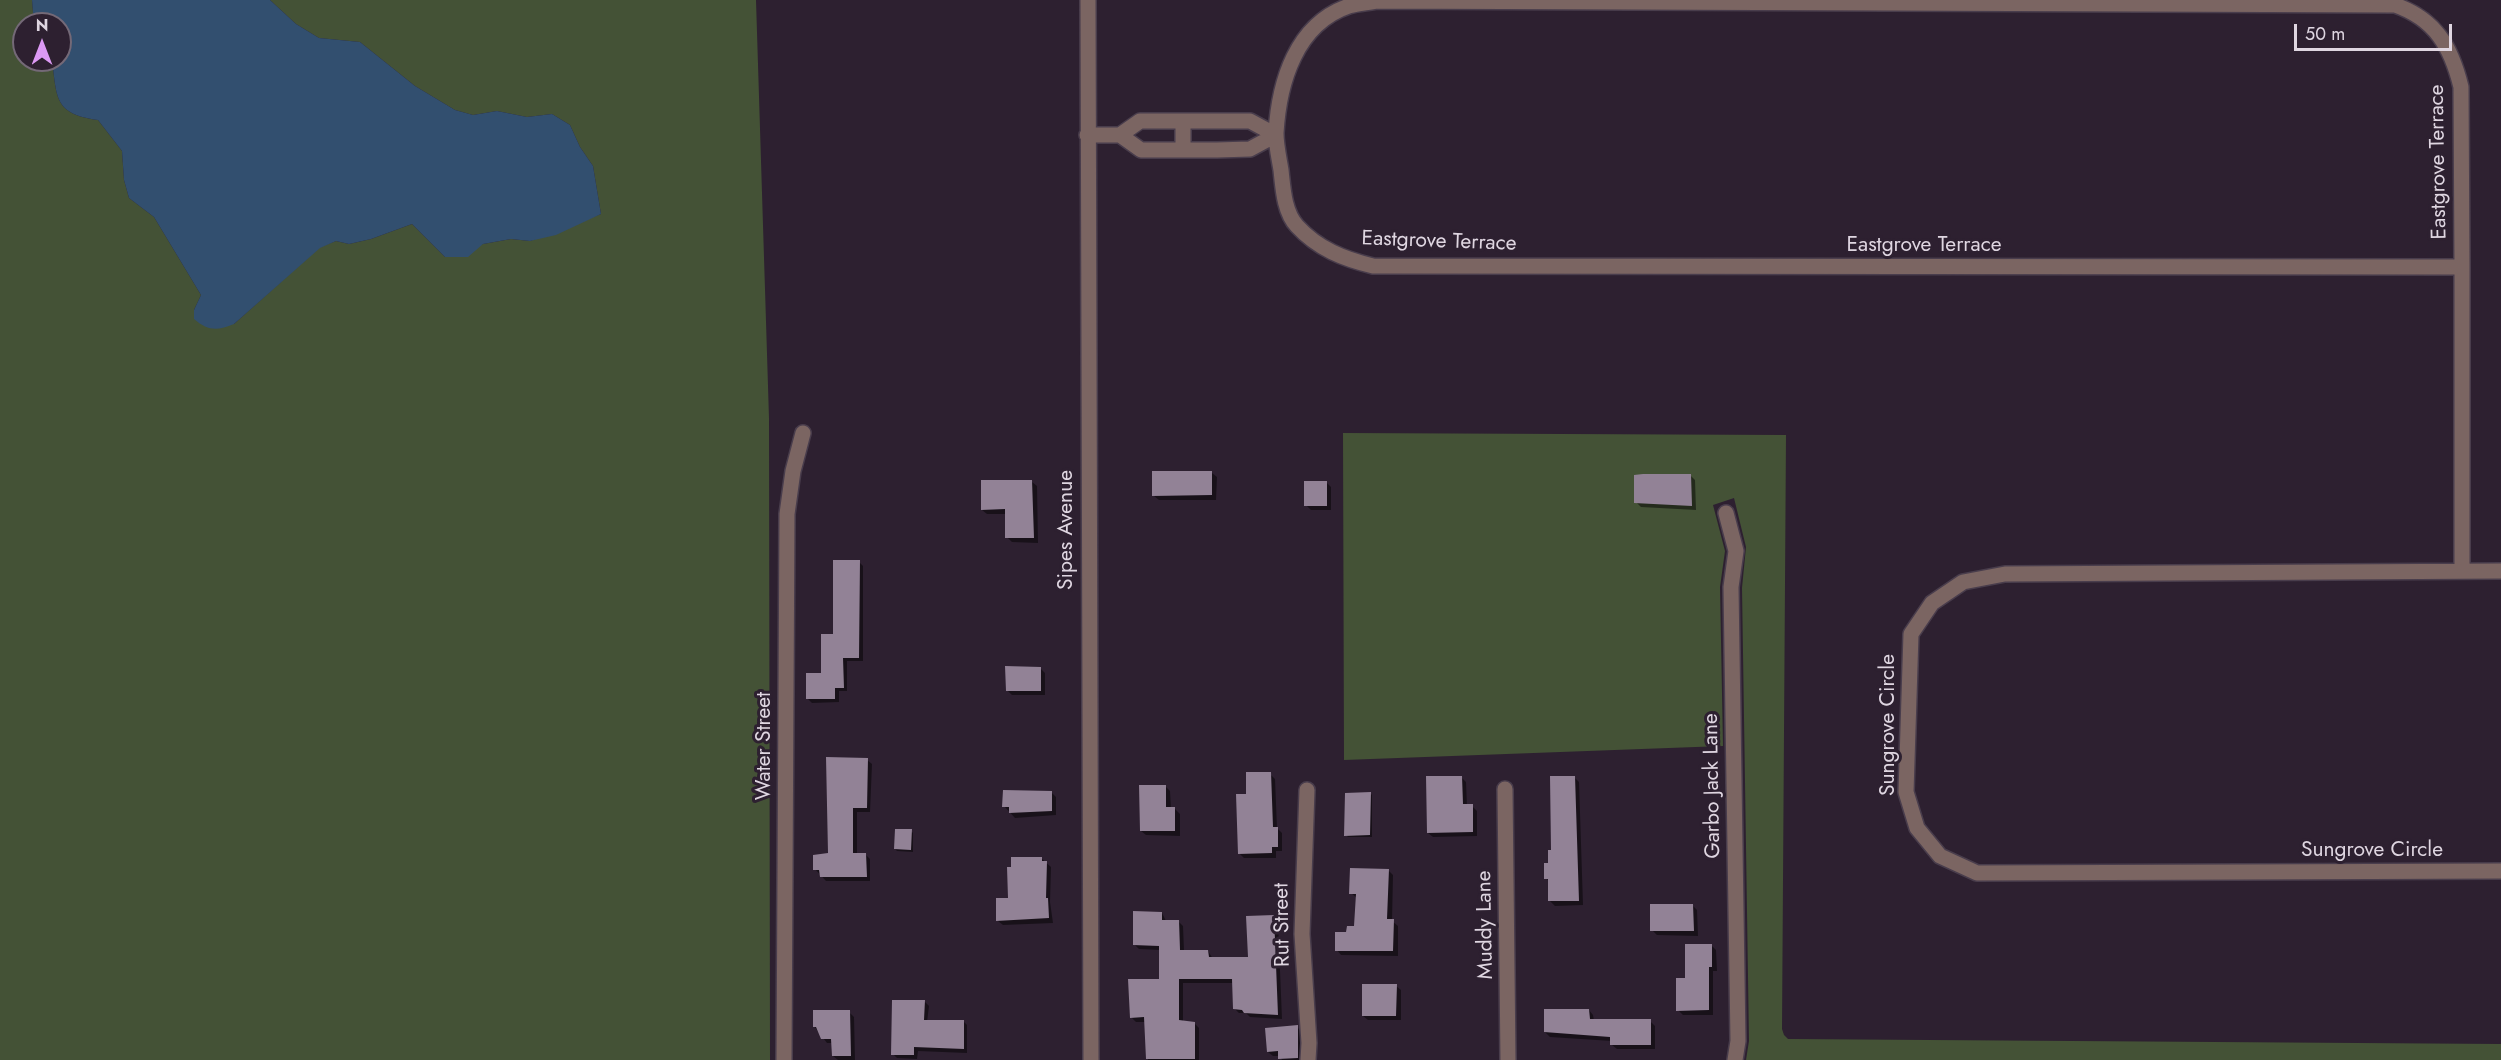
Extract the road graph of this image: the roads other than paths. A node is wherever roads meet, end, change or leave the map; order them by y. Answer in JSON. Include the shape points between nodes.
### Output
{"nodes":[{"id":1,"x":1088,"y":0,"type":"edge"},
{"id":2,"x":1183,"y":121,"type":"junction"},
{"id":3,"x":1087,"y":135,"type":"junction"},
{"id":4,"x":1120,"y":135,"type":"junction"},
{"id":5,"x":1276,"y":135,"type":"junction"},
{"id":6,"x":1183,"y":150,"type":"junction"},
{"id":7,"x":2462,"y":267,"type":"junction"},
{"id":8,"x":802,"y":433,"type":"dead end"},
{"id":9,"x":1726,"y":513,"type":"dead end"},
{"id":10,"x":2462,"y":571,"type":"junction"},
{"id":11,"x":2501,"y":571,"type":"edge"},
{"id":12,"x":1505,"y":789,"type":"dead end"},
{"id":13,"x":1307,"y":790,"type":"dead end"},
{"id":14,"x":2501,"y":871,"type":"edge"},
{"id":15,"x":784,"y":1060,"type":"edge"},
{"id":16,"x":1091,"y":1060,"type":"edge"},
{"id":17,"x":1308,"y":1060,"type":"edge"},
{"id":18,"x":1508,"y":1060,"type":"edge"},
{"id":19,"x":1735,"y":1060,"type":"edge"}],
"edges":[{"from":1,"to":3,"type":"street","name":"Sipes Avenue"},
{"from":2,"to":4,"type":"street","via":[[1140,121]]},
{"from":2,"to":5,"type":"street","via":[[1250,121]]},
{"from":2,"to":6,"type":"street"},
{"from":3,"to":4,"type":"street"},
{"from":3,"to":16,"type":"street","name":"Sipes Avenue"},
{"from":4,"to":6,"type":"street","via":[[1141,150]]},
{"from":5,"to":6,"type":"street","via":[[1250,149]]},
{"from":5,"to":7,"type":"street","name":"Eastgrove Terrace","via":[[1285,200],[1295,224],[1316,244],[1344,259],[1373,266]]},
{"from":5,"to":7,"type":"street","name":"Eastgrove Terrace","via":[[1282,85],[1299,44],[1323,20],[1350,5],[1377,1],[2395,5],[2415,12],[2437,30],[2455,62],[2461,87]]},
{"from":7,"to":10,"type":"street","name":"Eastgrove Terrace"},
{"from":8,"to":15,"type":"street","name":"Water Street","via":[[786,514]]},
{"from":9,"to":19,"type":"street","name":"Garbo Jack Lane","via":[[1736,551],[1731,587],[1738,1041]]},
{"from":10,"to":11,"type":"street","name":"Sungrove Circle"},
{"from":10,"to":14,"type":"street","name":"Sungrove Circle","via":[[2005,574],[1963,582],[1932,603],[1911,634],[1905,792],[1917,828],[1940,856],[1977,873]]},
{"from":12,"to":18,"type":"street","name":"Muddy Lane"},
{"from":13,"to":17,"type":"street","name":"Rut Street","via":[[1302,934]]}]}
